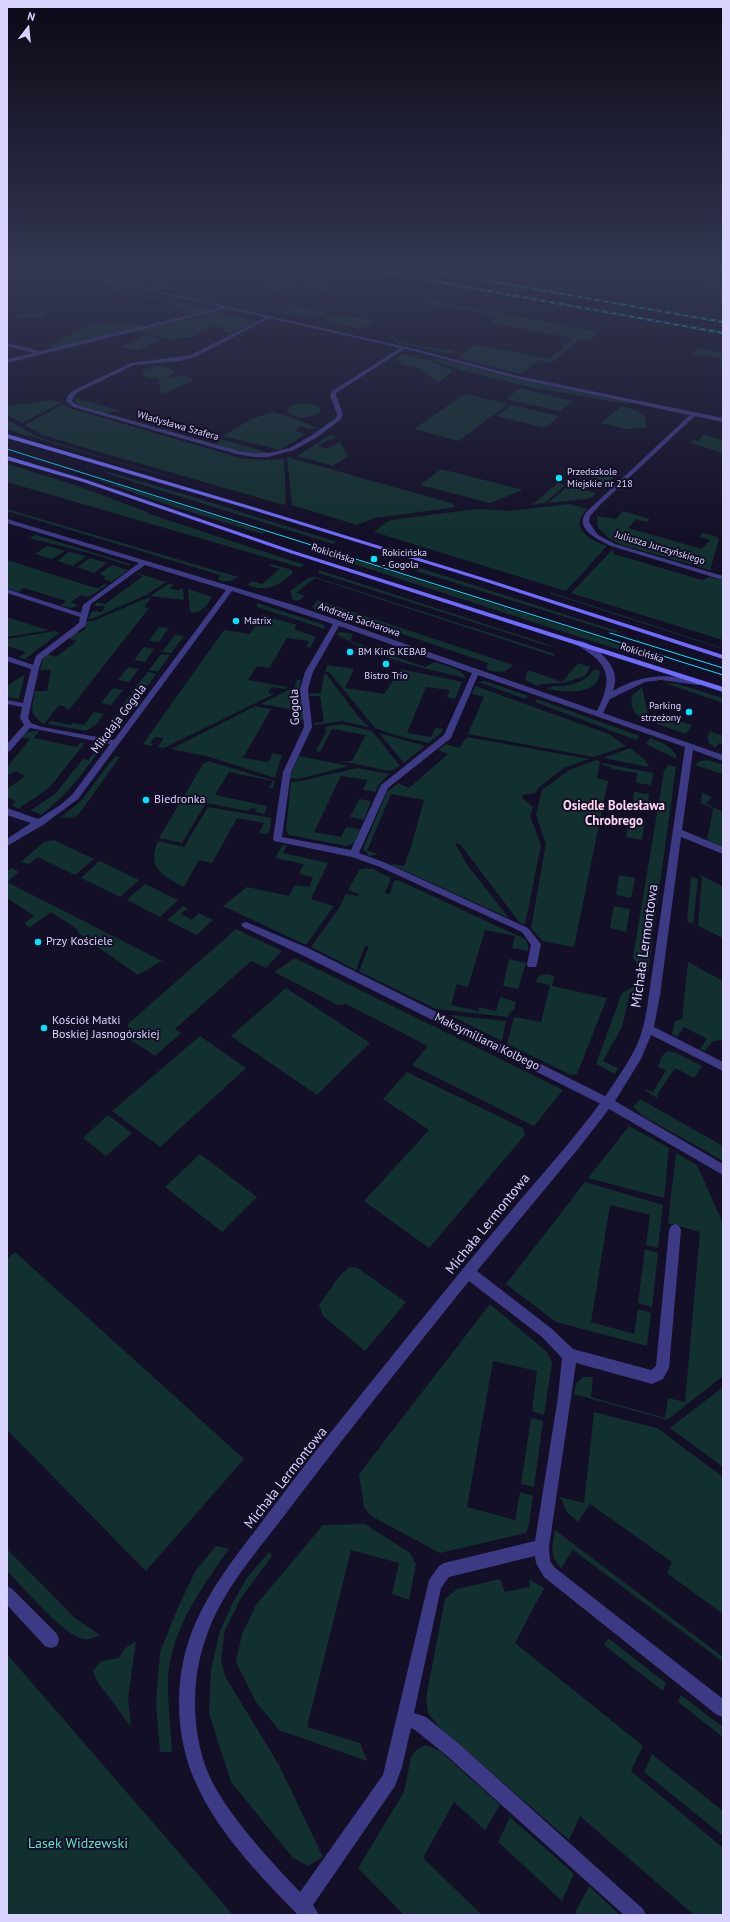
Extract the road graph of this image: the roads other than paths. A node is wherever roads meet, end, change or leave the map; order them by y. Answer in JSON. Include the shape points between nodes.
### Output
{"nodes":[{"id":1,"x":165,"y":361,"type":"edge"},
{"id":2,"x":384,"y":361,"type":"edge"},
{"id":3,"x":455,"y":361,"type":"edge"},
{"id":4,"x":694,"y":414,"type":"junction"},
{"id":5,"x":723,"y":420,"type":"edge"},
{"id":6,"x":7,"y":436,"type":"edge"},
{"id":7,"x":7,"y":458,"type":"edge"},
{"id":8,"x":7,"y":521,"type":"edge"},
{"id":9,"x":144,"y":563,"type":"junction"},
{"id":10,"x":723,"y":578,"type":"edge"},
{"id":11,"x":230,"y":589,"type":"junction"},
{"id":12,"x":7,"y":591,"type":"edge"},
{"id":13,"x":83,"y":616,"type":"junction"},
{"id":14,"x":337,"y":623,"type":"junction"},
{"id":15,"x":580,"y":643,"type":"junction"},
{"id":16,"x":723,"y":657,"type":"edge"},
{"id":17,"x":7,"y":658,"type":"edge"},
{"id":18,"x":35,"y":668,"type":"junction"},
{"id":19,"x":476,"y":672,"type":"junction"},
{"id":20,"x":709,"y":685,"type":"junction"},
{"id":21,"x":723,"y":690,"type":"edge"},
{"id":22,"x":609,"y":697,"type":"junction"},
{"id":23,"x":7,"y":702,"type":"edge"},
{"id":24,"x":27,"y":706,"type":"junction"},
{"id":25,"x":599,"y":714,"type":"junction"},
{"id":26,"x":28,"y":725,"type":"junction"},
{"id":27,"x":116,"y":743,"type":"junction"},
{"id":28,"x":689,"y":746,"type":"junction"},
{"id":29,"x":7,"y":749,"type":"edge"},
{"id":30,"x":723,"y":758,"type":"edge"},
{"id":31,"x":7,"y":811,"type":"edge"},
{"id":32,"x":40,"y":823,"type":"junction"},
{"id":33,"x":676,"y":831,"type":"junction"},
{"id":34,"x":7,"y":844,"type":"edge"},
{"id":35,"x":723,"y":851,"type":"edge"},
{"id":36,"x":354,"y":854,"type":"junction"},
{"id":37,"x":246,"y":925,"type":"dead end"},
{"id":38,"x":532,"y":964,"type":"dead end"},
{"id":39,"x":648,"y":1029,"type":"junction"},
{"id":40,"x":723,"y":1067,"type":"edge"},
{"id":41,"x":607,"y":1102,"type":"junction"},
{"id":42,"x":723,"y":1170,"type":"edge"},
{"id":43,"x":675,"y":1230,"type":"dead end"},
{"id":44,"x":468,"y":1272,"type":"junction"},
{"id":45,"x":568,"y":1356,"type":"junction"},
{"id":46,"x":542,"y":1547,"type":"junction"},
{"id":47,"x":7,"y":1594,"type":"edge"},
{"id":48,"x":51,"y":1640,"type":"dead end"},
{"id":49,"x":723,"y":1709,"type":"edge"},
{"id":50,"x":405,"y":1718,"type":"junction"},
{"id":51,"x":306,"y":1911,"type":"edge"},
{"id":52,"x":637,"y":1915,"type":"edge"}],
"edges":[{"from":1,"to":2,"type":"street","name":"Władysława Szafera","via":[[133,364],[76,390],[69,401],[75,406],[238,453],[273,456],[292,450],[338,419],[340,414],[332,395],[334,392]]},
{"from":3,"to":4,"type":"street"},
{"from":4,"to":5,"type":"street"},
{"from":4,"to":10,"type":"street","name":"Juliusza Jurczyńskiego","via":[[598,503],[587,516],[586,522],[596,536],[613,545]]},
{"from":6,"to":16,"type":"main road","name":"Rokicińska","via":[[322,530]]},
{"from":7,"to":15,"type":"main road","name":"Rokicińska"},
{"from":8,"to":9,"type":"street","name":"Andrzeja Sacharowa"},
{"from":9,"to":11,"type":"street","name":"Andrzeja Sacharowa"},
{"from":9,"to":13,"type":"street","via":[[89,603]]},
{"from":11,"to":14,"type":"street","name":"Andrzeja Sacharowa"},
{"from":11,"to":27,"type":"street","name":"Mikołaja Gogola"},
{"from":12,"to":13,"type":"street"},
{"from":13,"to":18,"type":"street","via":[[82,624],[44,653]]},
{"from":14,"to":19,"type":"street","name":"Andrzeja Sacharowa"},
{"from":14,"to":36,"type":"street","name":"Gogola","via":[[309,672],[304,689],[308,726],[287,772],[278,839]]},
{"from":15,"to":20,"type":"main road","name":"Rokicińska"},
{"from":15,"to":22,"type":"street","via":[[600,656],[608,666],[612,682]]},
{"from":17,"to":18,"type":"street"},
{"from":18,"to":24,"type":"street"},
{"from":19,"to":25,"type":"street","name":"Andrzeja Sacharowa"},
{"from":19,"to":36,"type":"street","via":[[448,736],[384,787]]},
{"from":20,"to":21,"type":"main road","name":"Rokicińska"},
{"from":20,"to":22,"type":"street","via":[[676,678],[646,678]]},
{"from":22,"to":25,"type":"street"},
{"from":23,"to":24,"type":"street"},
{"from":24,"to":26,"type":"street","via":[[24,718]]},
{"from":25,"to":28,"type":"street","name":"Andrzeja Sacharowa"},
{"from":26,"to":27,"type":"street"},
{"from":26,"to":29,"type":"street"},
{"from":27,"to":32,"type":"street","name":"Mikołaja Gogola","via":[[75,797]]},
{"from":28,"to":30,"type":"street","name":"Andrzeja Sacharowa"},
{"from":28,"to":33,"type":"street","name":"Michała Lermontowa"},
{"from":31,"to":32,"type":"street"},
{"from":32,"to":34,"type":"street","name":"Mikołaja Gogola"},
{"from":33,"to":35,"type":"street"},
{"from":33,"to":39,"type":"street","name":"Michała Lermontowa","via":[[666,918]]},
{"from":36,"to":38,"type":"street","via":[[525,930],[536,944]]},
{"from":37,"to":41,"type":"street","name":"Maksymiliana Kolbego","via":[[304,951]]},
{"from":39,"to":40,"type":"street"},
{"from":39,"to":41,"type":"street","name":"Michała Lermontowa","via":[[638,1054]]},
{"from":41,"to":42,"type":"street","name":"Maksymiliana Kolbego"},
{"from":41,"to":44,"type":"street","name":"Michała Lermontowa"},
{"from":43,"to":45,"type":"street","via":[[662,1368],[658,1374],[652,1377]]},
{"from":44,"to":45,"type":"street","via":[[548,1334]]},
{"from":44,"to":51,"type":"street","name":"Michała Lermontowa","via":[[306,1474],[227,1579],[204,1618],[188,1670],[187,1704],[192,1747],[201,1778],[237,1833]]},
{"from":45,"to":46,"type":"street","via":[[565,1397]]},
{"from":46,"to":49,"type":"street","via":[[543,1563],[549,1572]]},
{"from":46,"to":50,"type":"street","via":[[444,1571],[434,1585]]},
{"from":47,"to":48,"type":"street"},
{"from":50,"to":51,"type":"street","via":[[389,1780]]},
{"from":50,"to":52,"type":"street","via":[[420,1723],[452,1749]]}]}
